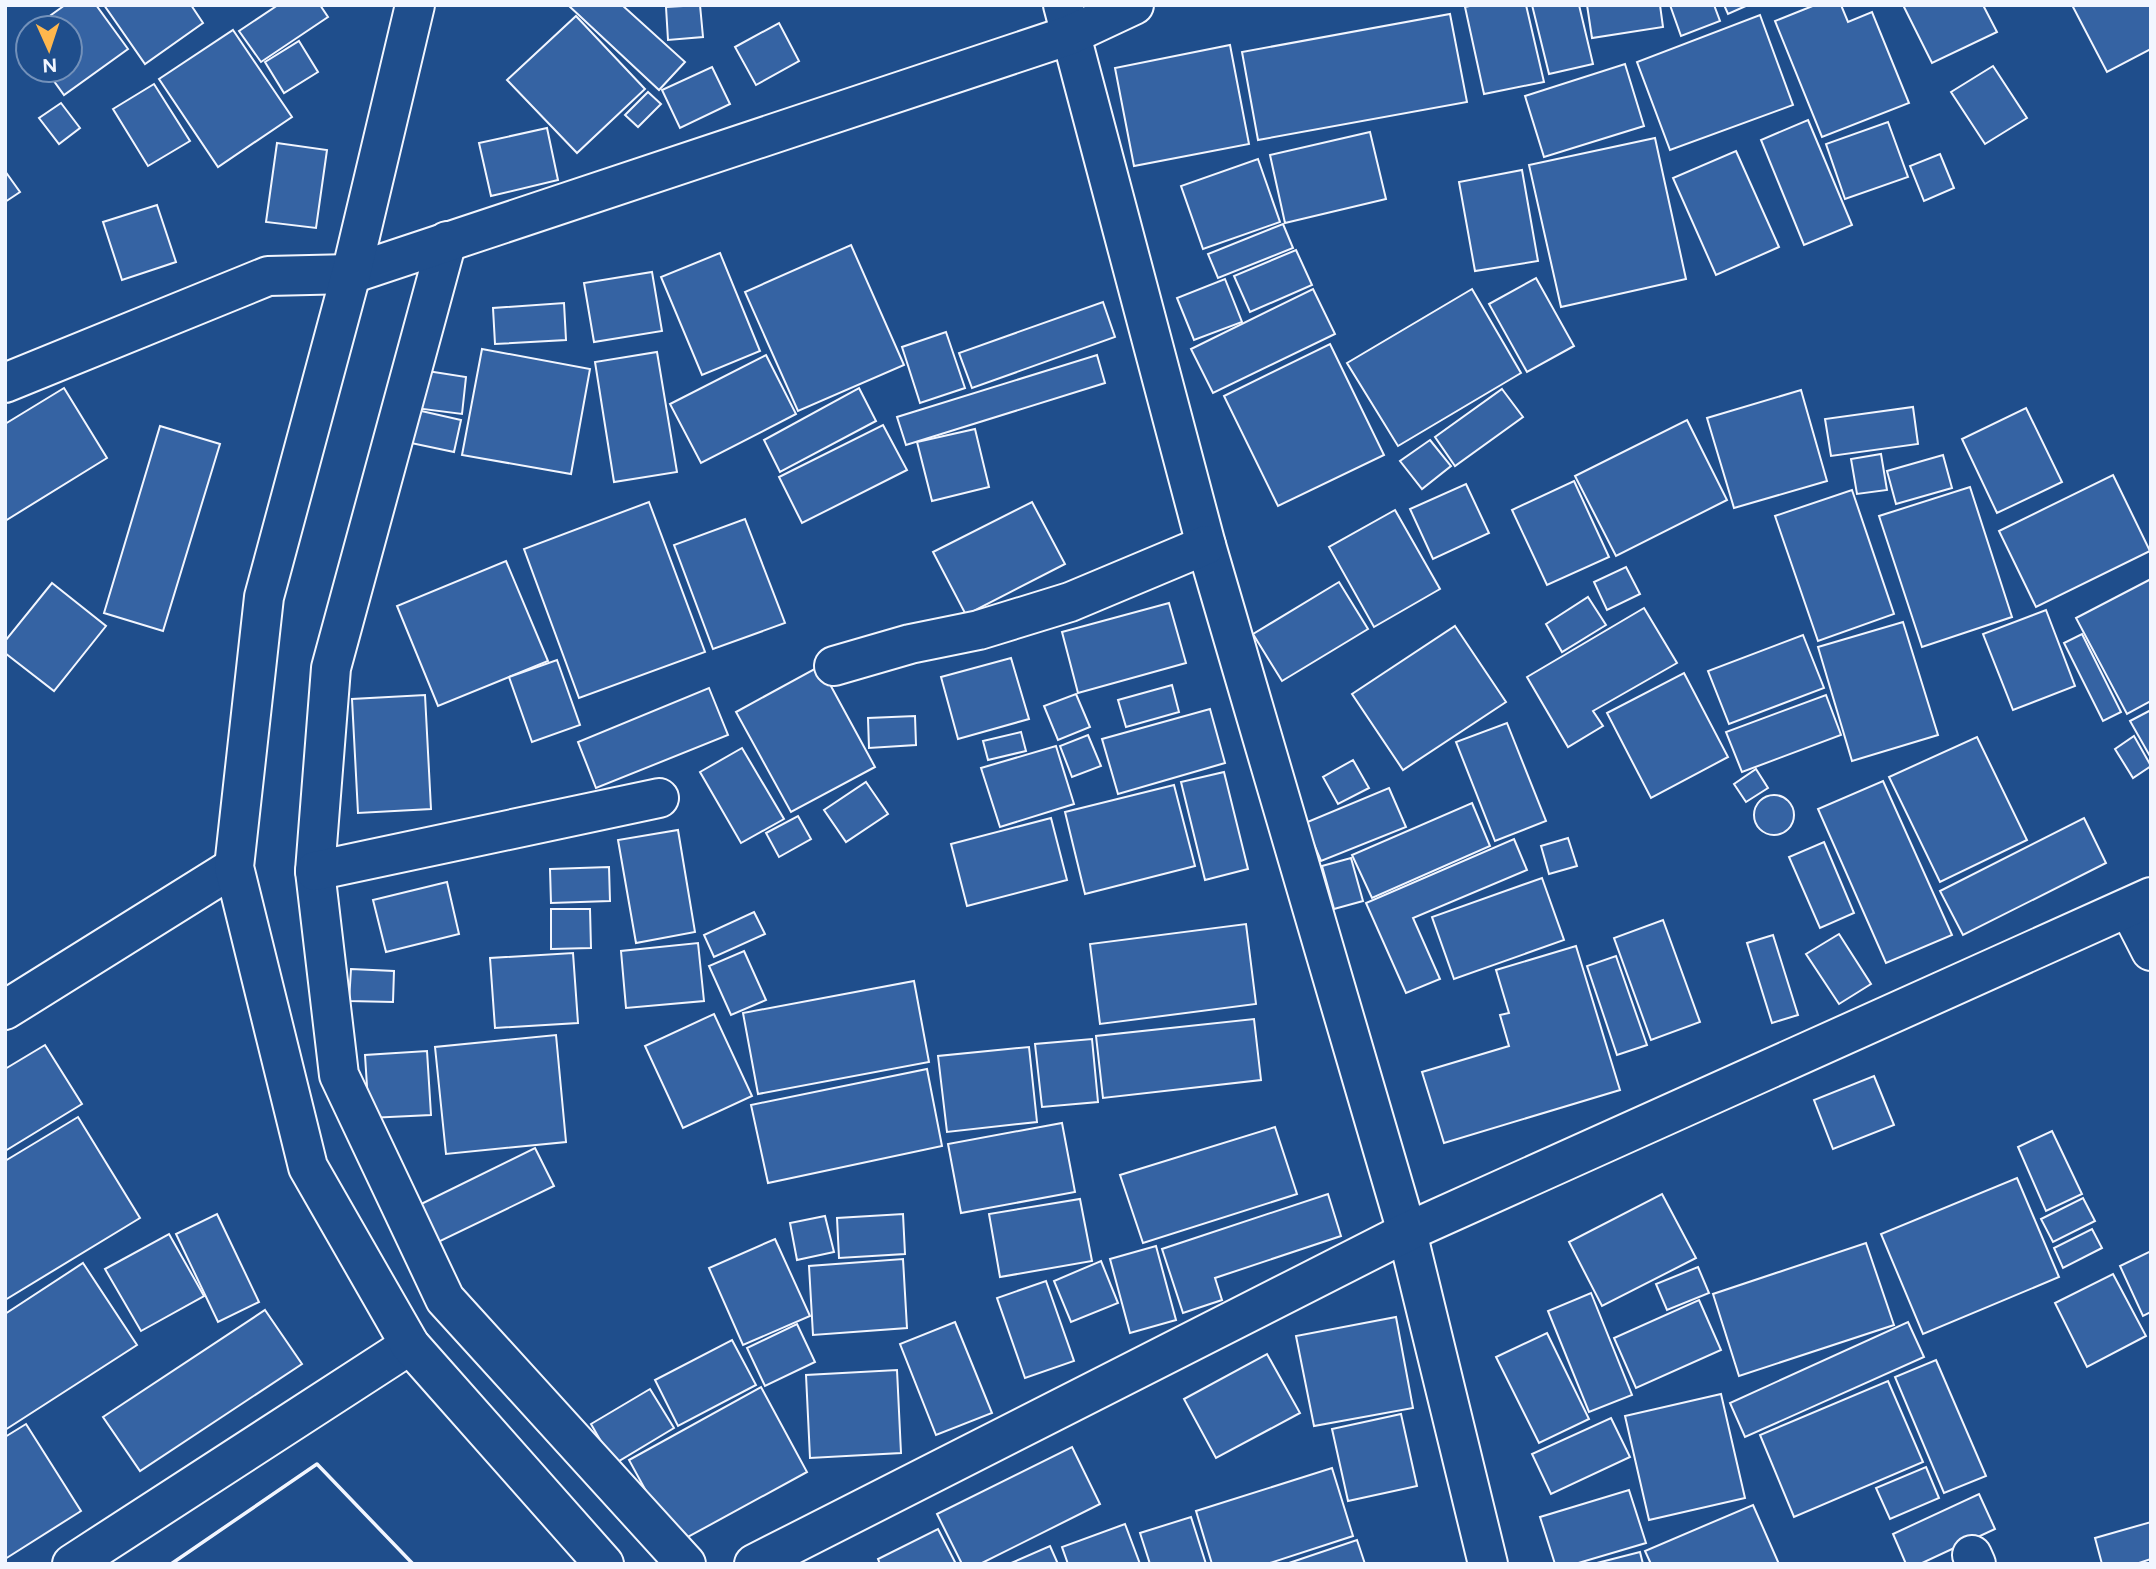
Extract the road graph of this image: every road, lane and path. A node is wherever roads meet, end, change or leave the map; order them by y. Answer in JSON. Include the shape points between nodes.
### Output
{"nodes":[{"id":1,"x":415,"y":5,"type":"edge"},
{"id":2,"x":1134,"y":5,"type":"edge"},
{"id":3,"x":1066,"y":20,"type":"edge"},
{"id":4,"x":447,"y":241,"type":"junction"},
{"id":5,"x":351,"y":274,"type":"junction"},
{"id":6,"x":5,"y":383,"type":"edge"},
{"id":7,"x":1206,"y":545,"type":"junction"},
{"id":8,"x":834,"y":666,"type":"dead end"},
{"id":9,"x":659,"y":798,"type":"dead end"},
{"id":10,"x":234,"y":867,"type":"junction"},
{"id":11,"x":315,"y":871,"type":"junction"},
{"id":12,"x":2140,"y":903,"type":"edge"},
{"id":13,"x":2151,"y":951,"type":"edge"},
{"id":14,"x":5,"y":1010,"type":"edge"},
{"id":15,"x":1407,"y":1232,"type":"junction"},
{"id":16,"x":410,"y":1345,"type":"junction"},
{"id":17,"x":72,"y":1564,"type":"edge"},
{"id":18,"x":604,"y":1564,"type":"edge"},
{"id":19,"x":687,"y":1564,"type":"edge"},
{"id":20,"x":754,"y":1564,"type":"edge"},
{"id":21,"x":1488,"y":1564,"type":"edge"}],
"edges":[{"from":1,"to":5,"type":"street"},
{"from":2,"to":3,"type":"street"},
{"from":3,"to":4,"type":"street"},
{"from":3,"to":7,"type":"street"},
{"from":4,"to":5,"type":"street"},
{"from":4,"to":11,"type":"street","via":[[331,668]]},
{"from":5,"to":6,"type":"street","via":[[268,276]]},
{"from":5,"to":10,"type":"street","via":[[264,597]]},
{"from":7,"to":8,"type":"street","via":[[1070,602]]},
{"from":7,"to":15,"type":"street"},
{"from":9,"to":11,"type":"street"},
{"from":10,"to":14,"type":"street"},
{"from":10,"to":16,"type":"street","via":[[308,1167]]},
{"from":11,"to":19,"type":"street","via":[[339,1075],[445,1299]]},
{"from":12,"to":13,"type":"street"},
{"from":12,"to":15,"type":"street"},
{"from":15,"to":20,"type":"street"},
{"from":15,"to":21,"type":"street"},
{"from":16,"to":17,"type":"street"},
{"from":16,"to":18,"type":"street"}]}
